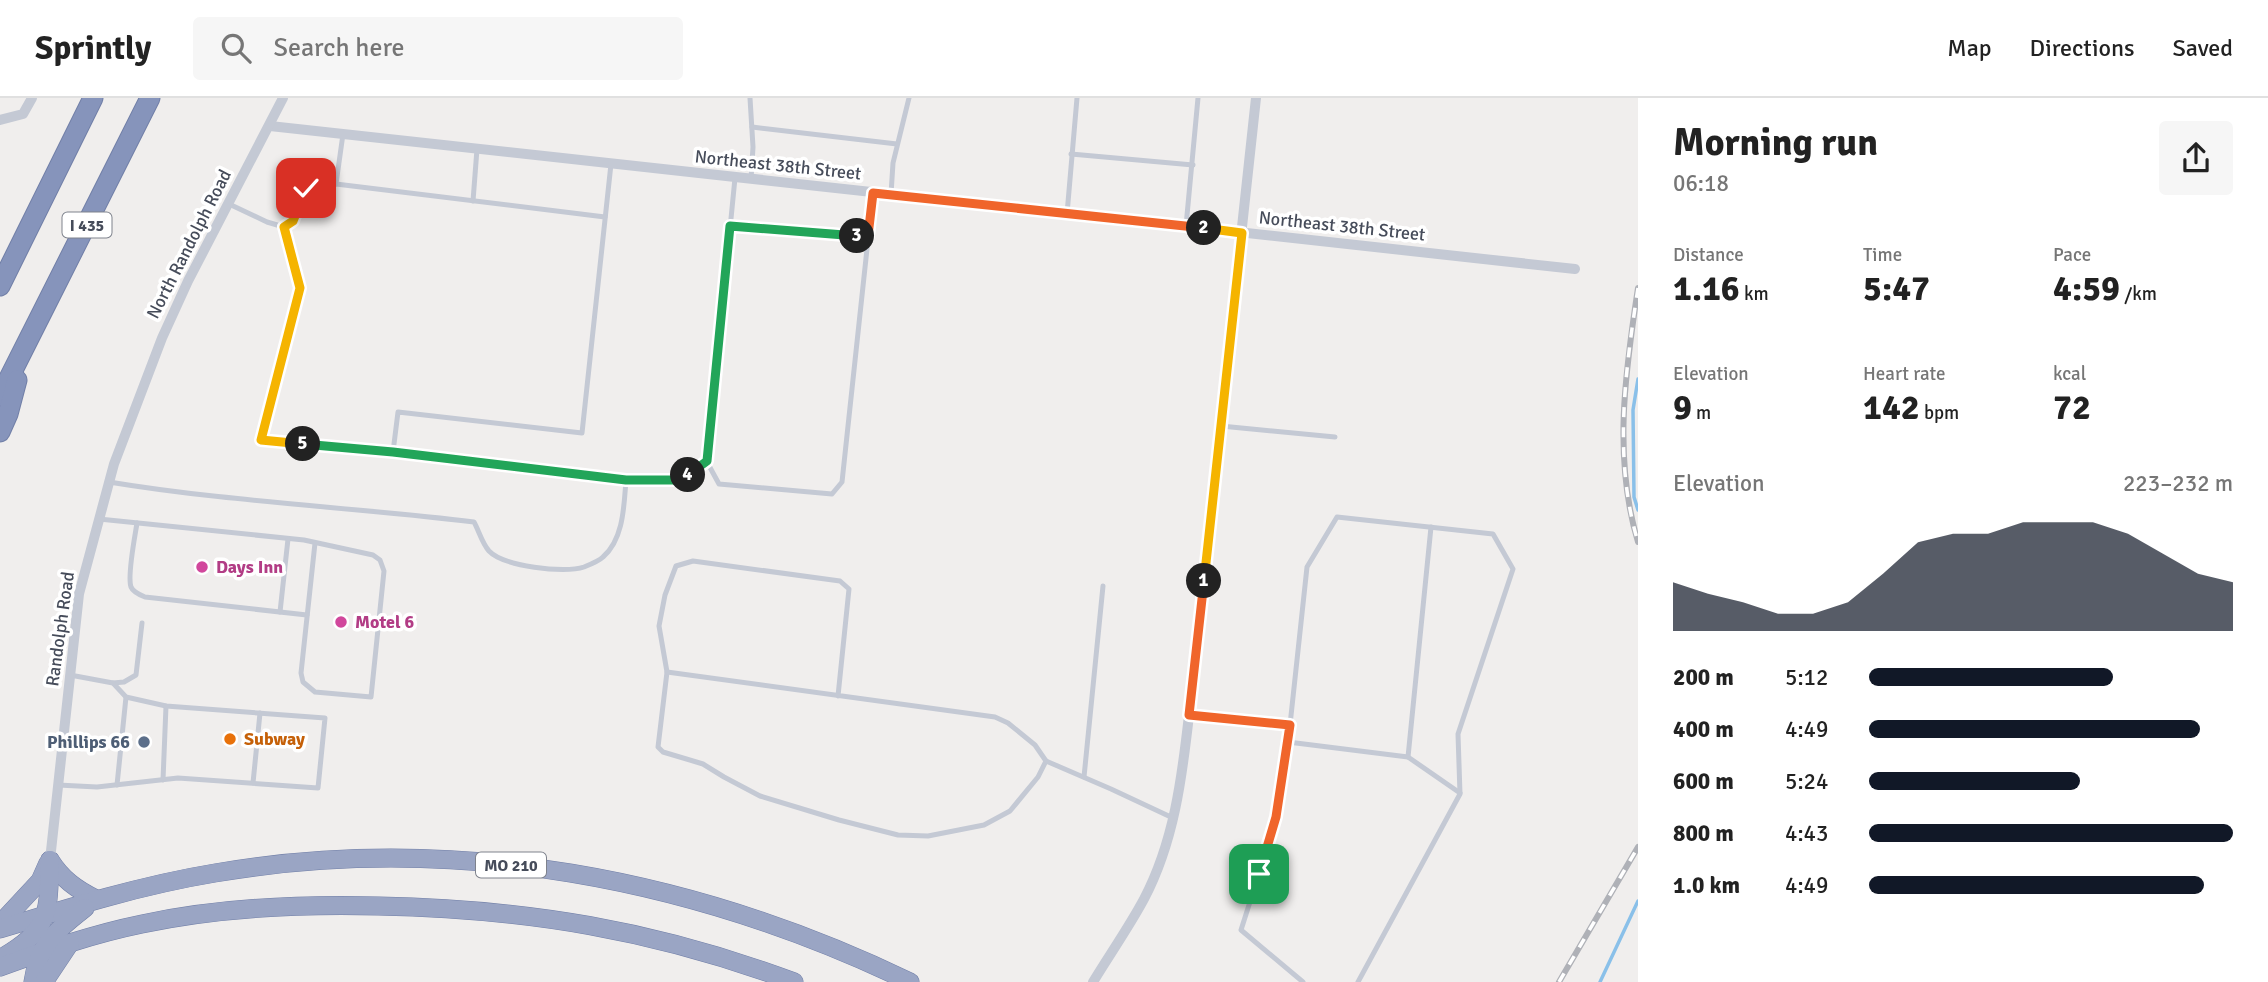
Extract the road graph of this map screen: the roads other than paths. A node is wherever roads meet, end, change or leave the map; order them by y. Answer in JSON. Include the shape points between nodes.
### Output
{"nodes":[{"id":1,"x":32,"y":98,"type":"edge"},
{"id":2,"x":93,"y":98,"type":"edge"},
{"id":3,"x":150,"y":98,"type":"edge"},
{"id":4,"x":282,"y":98,"type":"edge"},
{"id":5,"x":750,"y":98,"type":"edge"},
{"id":6,"x":909,"y":98,"type":"edge"},
{"id":7,"x":1077,"y":98,"type":"edge"},
{"id":8,"x":1198,"y":98,"type":"edge"},
{"id":9,"x":1256,"y":98,"type":"edge"},
{"id":10,"x":0,"y":120,"type":"edge"},
{"id":11,"x":270,"y":126,"type":"junction"},
{"id":12,"x":752,"y":127,"type":"junction"},
{"id":13,"x":343,"y":134,"type":"junction"},
{"id":14,"x":897,"y":144,"type":"junction"},
{"id":15,"x":477,"y":149,"type":"junction"},
{"id":16,"x":1071,"y":153,"type":"junction"},
{"id":17,"x":611,"y":164,"type":"junction"},
{"id":18,"x":1193,"y":165,"type":"junction"},
{"id":19,"x":735,"y":178,"type":"junction"},
{"id":20,"x":751,"y":179,"type":"junction"},
{"id":21,"x":336,"y":184,"type":"junction"},
{"id":22,"x":873,"y":193,"type":"junction"},
{"id":23,"x":891,"y":195,"type":"junction"},
{"id":24,"x":473,"y":201,"type":"junction"},
{"id":25,"x":229,"y":204,"type":"junction"},
{"id":26,"x":1067,"y":214,"type":"junction"},
{"id":27,"x":605,"y":217,"type":"junction"},
{"id":28,"x":730,"y":226,"type":"junction"},
{"id":29,"x":1186,"y":226,"type":"junction"},
{"id":30,"x":284,"y":227,"type":"junction"},
{"id":31,"x":1242,"y":233,"type":"junction"},
{"id":32,"x":868,"y":236,"type":"junction"},
{"id":33,"x":1575,"y":269,"type":"dead end"},
{"id":34,"x":0,"y":286,"type":"edge"},
{"id":35,"x":22,"y":351,"type":"junction"},
{"id":36,"x":0,"y":396,"type":"edge"},
{"id":37,"x":136,"y":410,"type":"joint"},
{"id":38,"x":1221,"y":426,"type":"junction"},
{"id":39,"x":0,"y":432,"type":"edge"},
{"id":40,"x":1335,"y":436,"type":"dead end"},
{"id":41,"x":393,"y":452,"type":"junction"},
{"id":42,"x":707,"y":461,"type":"junction"},
{"id":43,"x":626,"y":480,"type":"junction"},
{"id":44,"x":109,"y":482,"type":"junction"},
{"id":45,"x":99,"y":519,"type":"junction"},
{"id":46,"x":136,"y":523,"type":"junction"},
{"id":47,"x":1431,"y":527,"type":"junction"},
{"id":48,"x":288,"y":539,"type":"junction"},
{"id":49,"x":315,"y":542,"type":"junction"},
{"id":50,"x":1103,"y":586,"type":"dead end"},
{"id":51,"x":279,"y":612,"type":"junction"},
{"id":52,"x":307,"y":615,"type":"junction"},
{"id":53,"x":142,"y":623,"type":"dead end"},
{"id":54,"x":667,"y":672,"type":"junction"},
{"id":55,"x":70,"y":675,"type":"junction"},
{"id":56,"x":113,"y":682,"type":"junction"},
{"id":57,"x":838,"y":696,"type":"junction"},
{"id":58,"x":127,"y":697,"type":"junction"},
{"id":59,"x":166,"y":706,"type":"junction"},
{"id":60,"x":260,"y":713,"type":"junction"},
{"id":61,"x":1189,"y":715,"type":"junction"},
{"id":62,"x":1290,"y":725,"type":"junction"},
{"id":63,"x":1288,"y":742,"type":"junction"},
{"id":64,"x":1408,"y":757,"type":"junction"},
{"id":65,"x":1046,"y":761,"type":"junction"},
{"id":66,"x":1083,"y":777,"type":"junction"},
{"id":67,"x":163,"y":780,"type":"junction"},
{"id":68,"x":253,"y":783,"type":"junction"},
{"id":69,"x":58,"y":785,"type":"junction"},
{"id":70,"x":117,"y":785,"type":"junction"},
{"id":71,"x":1460,"y":794,"type":"junction"},
{"id":72,"x":1173,"y":818,"type":"junction"},
{"id":73,"x":50,"y":860,"type":"junction"},
{"id":74,"x":96,"y":899,"type":"junction"},
{"id":75,"x":46,"y":915,"type":"junction"},
{"id":76,"x":0,"y":926,"type":"edge"},
{"id":77,"x":71,"y":943,"type":"junction"},
{"id":78,"x":40,"y":952,"type":"junction"},
{"id":79,"x":0,"y":958,"type":"edge"},
{"id":80,"x":0,"y":967,"type":"edge"},
{"id":81,"x":33,"y":982,"type":"edge"},
{"id":82,"x":44,"y":982,"type":"edge"},
{"id":83,"x":794,"y":982,"type":"edge"},
{"id":84,"x":910,"y":982,"type":"edge"},
{"id":85,"x":1093,"y":982,"type":"edge"},
{"id":86,"x":1303,"y":982,"type":"edge"},
{"id":87,"x":1358,"y":982,"type":"edge"}],
"edges":[{"from":1,"to":10,"type":"street","via":[[23,114]]},
{"from":2,"to":34,"type":"highway","number":"I 435"},
{"from":3,"to":35,"type":"highway","number":"I 435"},
{"from":4,"to":11,"type":"street","name":"North Randolph Road"},
{"from":5,"to":12,"type":"lane"},
{"from":6,"to":14,"type":"lane"},
{"from":7,"to":16,"type":"lane"},
{"from":8,"to":18,"type":"lane"},
{"from":9,"to":31,"type":"street"},
{"from":11,"to":13,"type":"street","name":"Northeast 38th Street"},
{"from":11,"to":25,"type":"street","name":"North Randolph Road"},
{"from":12,"to":14,"type":"lane"},
{"from":12,"to":20,"type":"lane"},
{"from":13,"to":15,"type":"street","name":"Northeast 38th Street"},
{"from":13,"to":21,"type":"lane"},
{"from":14,"to":23,"type":"lane"},
{"from":15,"to":17,"type":"street","name":"Northeast 38th Street"},
{"from":15,"to":24,"type":"lane"},
{"from":16,"to":18,"type":"lane"},
{"from":16,"to":26,"type":"lane"},
{"from":17,"to":19,"type":"street","name":"Northeast 38th Street"},
{"from":17,"to":27,"type":"lane"},
{"from":18,"to":29,"type":"lane"},
{"from":19,"to":20,"type":"street","name":"Northeast 38th Street"},
{"from":19,"to":28,"type":"lane"},
{"from":20,"to":22,"type":"street","name":"Northeast 38th Street"},
{"from":21,"to":24,"type":"lane"},
{"from":21,"to":30,"type":"lane","via":[[306,188],[293,221]]},
{"from":22,"to":23,"type":"street","name":"Northeast 38th Street"},
{"from":22,"to":32,"type":"lane"},
{"from":23,"to":26,"type":"street","name":"Northeast 38th Street"},
{"from":24,"to":27,"type":"lane"},
{"from":25,"to":30,"type":"lane"},
{"from":25,"to":37,"type":"street","name":"North Randolph Road","via":[[162,338]]},
{"from":26,"to":29,"type":"street","name":"Northeast 38th Street"},
{"from":27,"to":41,"type":"lane","via":[[582,433],[398,412]]},
{"from":28,"to":32,"type":"lane"},
{"from":28,"to":42,"type":"lane"},
{"from":29,"to":31,"type":"street","name":"Northeast 38th Street"},
{"from":30,"to":41,"type":"lane","via":[[300,288],[261,440]]},
{"from":31,"to":33,"type":"street","name":"Northeast 38th Street"},
{"from":31,"to":38,"type":"street"},
{"from":32,"to":42,"type":"lane","via":[[842,482],[832,494],[719,484]]},
{"from":35,"to":36,"type":"highway","number":"I 435"},
{"from":35,"to":39,"type":"highway"},
{"from":37,"to":44,"type":"street","name":"Randolph Road"},
{"from":38,"to":40,"type":"lane"},
{"from":38,"to":61,"type":"street"},
{"from":41,"to":43,"type":"lane"},
{"from":42,"to":43,"type":"lane","via":[[680,480]]},
{"from":43,"to":44,"type":"lane","via":[[622,520],[614,542],[603,557],[583,568],[565,570],[500,560],[489,551],[474,522]]},
{"from":44,"to":45,"type":"street","name":"Randolph Road"},
{"from":45,"to":46,"type":"lane"},
{"from":45,"to":55,"type":"street","name":"Randolph Road","via":[[79,594]]},
{"from":46,"to":48,"type":"lane"},
{"from":46,"to":51,"type":"lane","via":[[130,576],[136,593]]},
{"from":47,"to":62,"type":"lane","via":[[1337,517],[1307,567]]},
{"from":47,"to":64,"type":"lane"},
{"from":47,"to":71,"type":"lane","via":[[1493,534],[1513,569],[1458,734]]},
{"from":48,"to":49,"type":"lane"},
{"from":48,"to":51,"type":"lane"},
{"from":49,"to":52,"type":"lane"},
{"from":49,"to":52,"type":"lane","via":[[373,555],[384,571],[371,697],[315,692],[303,682]]},
{"from":50,"to":66,"type":"lane"},
{"from":51,"to":52,"type":"lane"},
{"from":53,"to":56,"type":"lane","via":[[136,675]]},
{"from":54,"to":57,"type":"lane"},
{"from":54,"to":57,"type":"lane","via":[[659,626],[676,566],[693,561],[826,579],[840,581],[849,589]]},
{"from":54,"to":65,"type":"lane","via":[[658,747],[663,752],[703,764],[760,796],[898,835],[928,836],[984,825],[1010,811]]},
{"from":55,"to":56,"type":"lane"},
{"from":55,"to":69,"type":"street","name":"Randolph Road"},
{"from":56,"to":58,"type":"lane"},
{"from":57,"to":65,"type":"lane","via":[[995,717],[1035,745]]},
{"from":58,"to":59,"type":"lane"},
{"from":58,"to":70,"type":"lane"},
{"from":59,"to":60,"type":"lane"},
{"from":59,"to":67,"type":"lane"},
{"from":60,"to":68,"type":"lane"},
{"from":60,"to":68,"type":"lane","via":[[325,719],[318,788]]},
{"from":61,"to":62,"type":"lane"},
{"from":61,"to":72,"type":"street"},
{"from":62,"to":63,"type":"lane"},
{"from":63,"to":64,"type":"lane"},
{"from":63,"to":86,"type":"lane","via":[[1276,817],[1241,930]]},
{"from":64,"to":71,"type":"lane"},
{"from":65,"to":66,"type":"lane"},
{"from":66,"to":72,"type":"lane"},
{"from":67,"to":68,"type":"lane"},
{"from":67,"to":70,"type":"lane"},
{"from":69,"to":70,"type":"lane"},
{"from":69,"to":73,"type":"street","name":"Randolph Road"},
{"from":71,"to":87,"type":"lane"},
{"from":72,"to":85,"type":"street","via":[[1144,898]]},
{"from":73,"to":74,"type":"highway","via":[[59,875]]},
{"from":73,"to":75,"type":"highway"},
{"from":73,"to":76,"type":"highway","via":[[40,881]]},
{"from":74,"to":75,"type":"highway","number":"MO 210"},
{"from":74,"to":78,"type":"highway","via":[[53,934]]},
{"from":74,"to":84,"type":"highway","number":"MO 210","via":[[215,873],[309,862],[428,859],[500,864],[593,876],[685,897],[798,932]]},
{"from":75,"to":76,"type":"highway","number":"MO 210"},
{"from":75,"to":79,"type":"highway","via":[[27,942]]},
{"from":77,"to":78,"type":"highway"},
{"from":77,"to":82,"type":"highway"},
{"from":77,"to":83,"type":"highway","via":[[144,924],[237,910],[331,905],[450,908],[567,920],[625,932],[707,952]]},
{"from":78,"to":80,"type":"highway"},
{"from":78,"to":81,"type":"highway"}]}
